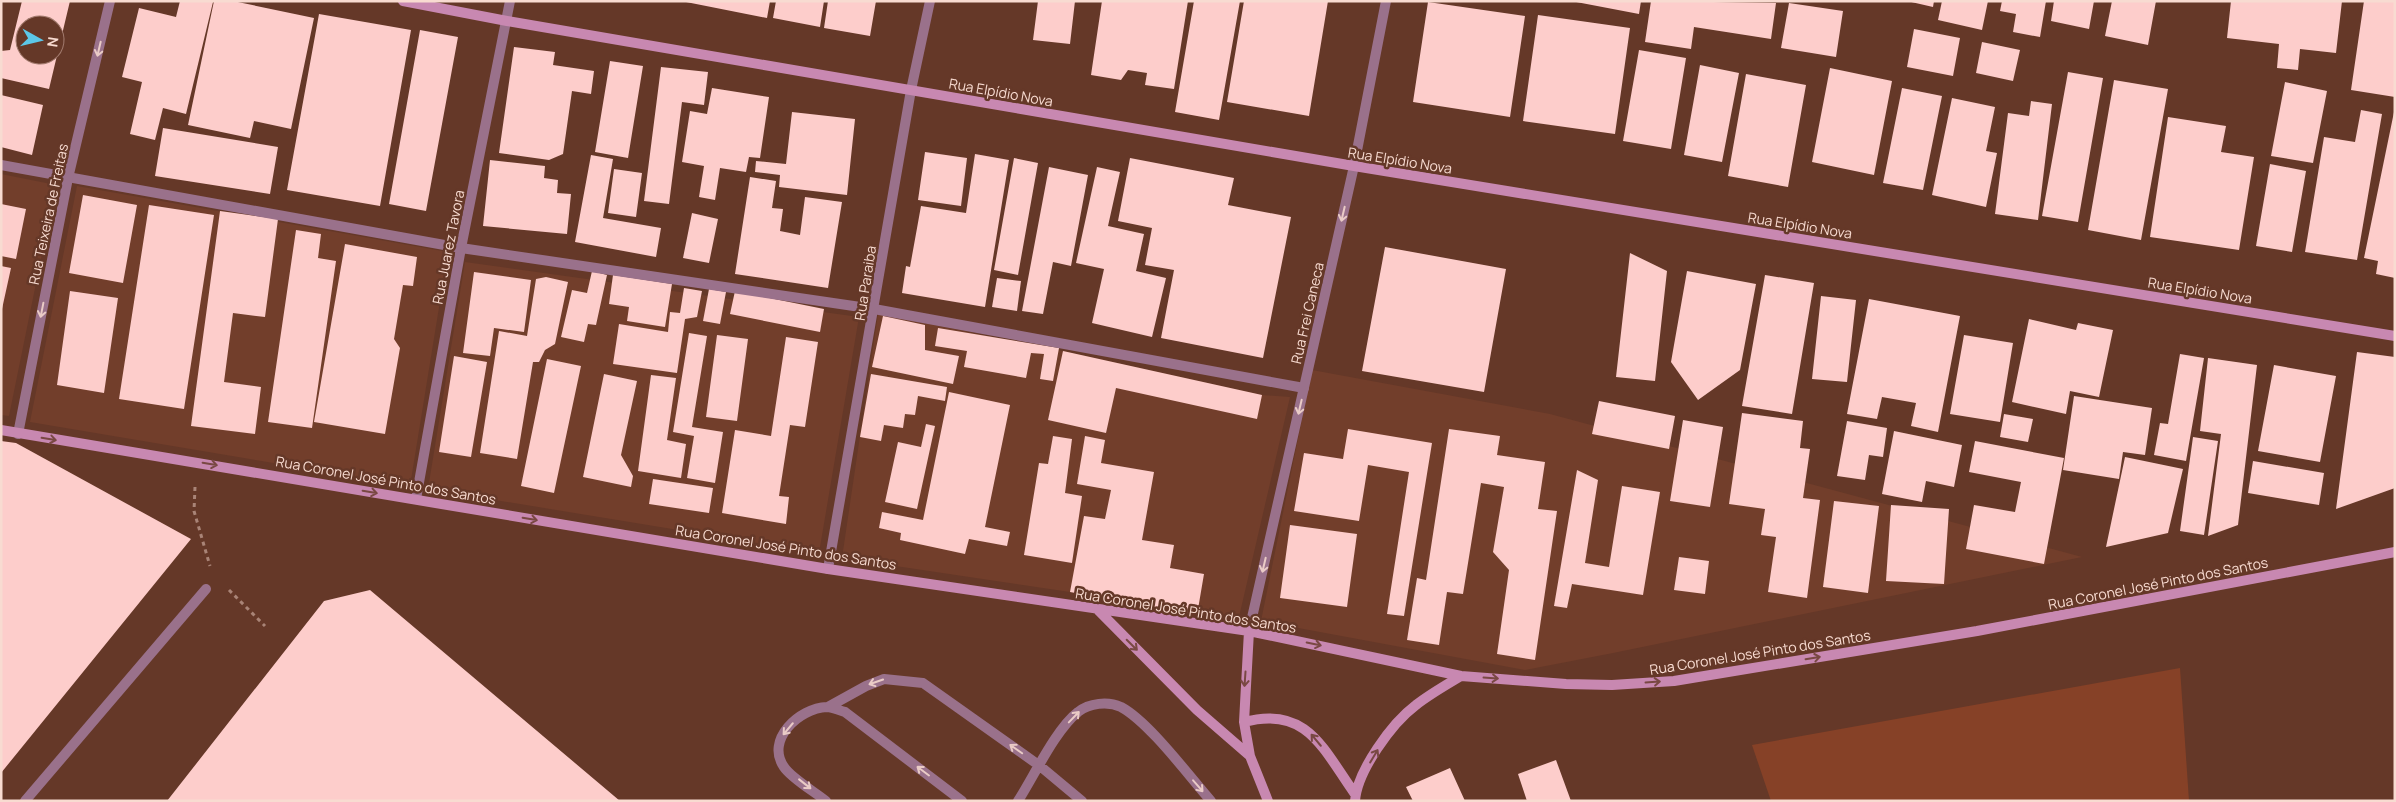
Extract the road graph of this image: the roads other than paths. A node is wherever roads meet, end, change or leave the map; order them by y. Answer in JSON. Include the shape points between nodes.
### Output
{"nodes":[{"id":1,"x":110,"y":1,"type":"edge"},
{"id":2,"x":403,"y":1,"type":"edge"},
{"id":3,"x":510,"y":1,"type":"edge"},
{"id":4,"x":930,"y":1,"type":"edge"},
{"id":5,"x":1386,"y":1,"type":"edge"},
{"id":6,"x":507,"y":21,"type":"junction"},
{"id":7,"x":911,"y":90,"type":"junction"},
{"id":8,"x":1,"y":165,"type":"edge"},
{"id":9,"x":1354,"y":166,"type":"junction"},
{"id":10,"x":68,"y":178,"type":"junction"},
{"id":11,"x":461,"y":248,"type":"junction"},
{"id":12,"x":874,"y":309,"type":"junction"},
{"id":13,"x":2395,"y":336,"type":"edge"},
{"id":14,"x":1304,"y":388,"type":"junction"},
{"id":15,"x":1,"y":430,"type":"edge"},
{"id":16,"x":18,"y":434,"type":"junction"},
{"id":17,"x":416,"y":500,"type":"junction"},
{"id":18,"x":2395,"y":552,"type":"edge"},
{"id":19,"x":828,"y":569,"type":"junction"},
{"id":20,"x":206,"y":589,"type":"dead end"},
{"id":21,"x":1098,"y":610,"type":"junction"},
{"id":22,"x":1249,"y":631,"type":"junction"},
{"id":23,"x":1461,"y":676,"type":"junction"},
{"id":24,"x":828,"y":707,"type":"junction"},
{"id":25,"x":1244,"y":722,"type":"junction"},
{"id":26,"x":1250,"y":756,"type":"junction"},
{"id":27,"x":1040,"y":766,"type":"junction"},
{"id":28,"x":1355,"y":797,"type":"edge"},
{"id":29,"x":25,"y":801,"type":"edge"},
{"id":30,"x":826,"y":801,"type":"edge"},
{"id":31,"x":962,"y":801,"type":"edge"},
{"id":32,"x":1018,"y":801,"type":"edge"},
{"id":33,"x":1082,"y":801,"type":"edge"},
{"id":34,"x":1211,"y":801,"type":"edge"},
{"id":35,"x":1268,"y":801,"type":"edge"}],
"edges":[{"from":1,"to":10,"type":"street","name":"Rua Teixeira de Freitas","one_way":true},
{"from":2,"to":6,"type":"street","name":"Rua Elpídio Nova"},
{"from":3,"to":6,"type":"street","name":"Rua Juarez Tavora"},
{"from":4,"to":7,"type":"street","name":"Rua Paraiba"},
{"from":5,"to":9,"type":"street","name":"Rua Frei Caneca"},
{"from":6,"to":7,"type":"street","name":"Rua Elpídio Nova"},
{"from":6,"to":11,"type":"street","name":"Rua Juarez Tavora"},
{"from":7,"to":9,"type":"street","name":"Rua Elpídio Nova"},
{"from":7,"to":12,"type":"street","name":"Rua Paraiba"},
{"from":8,"to":10,"type":"street"},
{"from":9,"to":13,"type":"street","name":"Rua Elpídio Nova"},
{"from":9,"to":14,"type":"street","name":"Rua Frei Caneca","one_way":true},
{"from":10,"to":11,"type":"street"},
{"from":10,"to":16,"type":"street","name":"Rua Teixeira de Freitas","one_way":true},
{"from":11,"to":12,"type":"street"},
{"from":11,"to":17,"type":"street","name":"Rua Juarez Tavora"},
{"from":12,"to":14,"type":"street"},
{"from":12,"to":19,"type":"street","name":"Rua Paraiba"},
{"from":14,"to":22,"type":"street","name":"Rua Frei Caneca","one_way":true},
{"from":15,"to":16,"type":"street","name":"Rua Coronel José Pinto dos Santos"},
{"from":16,"to":17,"type":"street","name":"Rua Coronel José Pinto dos Santos","one_way":true},
{"from":17,"to":19,"type":"street","name":"Rua Coronel José Pinto dos Santos","one_way":true},
{"from":23,"to":18,"type":"street","name":"Rua Coronel José Pinto dos Santos","one_way":true,"via":[[1612,685],[1674,681],[1977,631]]},
{"from":19,"to":21,"type":"street","name":"Rua Coronel José Pinto dos Santos"},
{"from":20,"to":29,"type":"street"},
{"from":21,"to":22,"type":"street","name":"Rua Coronel José Pinto dos Santos"},
{"from":21,"to":26,"type":"street","one_way":true,"via":[[1197,710]]},
{"from":22,"to":23,"type":"street","name":"Rua Coronel José Pinto dos Santos","one_way":true},
{"from":22,"to":25,"type":"street","one_way":true},
{"from":28,"to":23,"type":"street","one_way":true,"via":[[1365,771],[1390,730],[1416,705]]},
{"from":27,"to":24,"type":"street","one_way":true,"via":[[922,683],[884,679]]},
{"from":24,"to":30,"type":"street","one_way":true,"via":[[815,710],[791,724],[783,733],[778,752],[784,768]]},
{"from":31,"to":24,"type":"street","one_way":true,"via":[[845,712]]},
{"from":25,"to":26,"type":"street"},
{"from":28,"to":25,"type":"street","one_way":true,"via":[[1314,737],[1299,724],[1284,718],[1264,717]]},
{"from":26,"to":35,"type":"street"},
{"from":27,"to":32,"type":"street"},
{"from":27,"to":33,"type":"street"},
{"from":27,"to":34,"type":"street","one_way":true,"via":[[1077,713],[1089,705],[1120,706],[1144,725]]}]}
